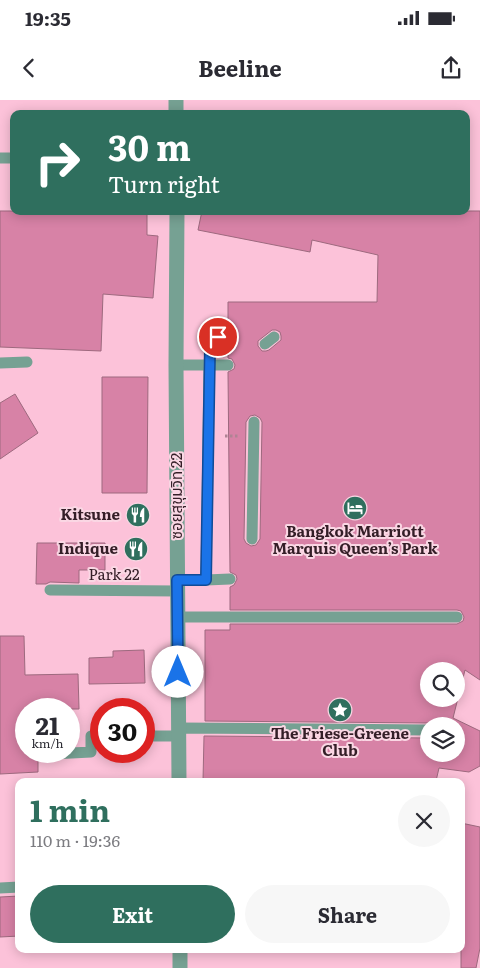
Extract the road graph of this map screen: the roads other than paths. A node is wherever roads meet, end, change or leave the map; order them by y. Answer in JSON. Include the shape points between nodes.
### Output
{"nodes":[{"id":1,"x":177,"y":215,"type":"edge"},
{"id":2,"x":228,"y":336,"type":"dead end"},
{"id":3,"x":27,"y":362,"type":"dead end"},
{"id":4,"x":0,"y":363,"type":"edge"},
{"id":5,"x":176,"y":365,"type":"junction"},
{"id":6,"x":228,"y":365,"type":"dead end"},
{"id":7,"x":209,"y":366,"type":"junction"},
{"id":8,"x":254,"y":422,"type":"dead end"},
{"id":9,"x":252,"y":539,"type":"dead end"},
{"id":10,"x":230,"y":579,"type":"dead end"},
{"id":11,"x":206,"y":580,"type":"junction"},
{"id":12,"x":177,"y":585,"type":"junction"},
{"id":13,"x":50,"y":590,"type":"dead end"},
{"id":14,"x":178,"y":617,"type":"junction"},
{"id":15,"x":457,"y":617,"type":"dead end"},
{"id":16,"x":420,"y":730,"type":"edge"},
{"id":17,"x":178,"y":732,"type":"junction"},
{"id":18,"x":155,"y":735,"type":"edge"},
{"id":19,"x":179,"y":778,"type":"edge"},
{"id":20,"x":15,"y":887,"type":"edge"},
{"id":21,"x":0,"y":888,"type":"edge"},
{"id":22,"x":180,"y":953,"type":"edge"},
{"id":23,"x":180,"y":968,"type":"edge"}],
"edges":[{"from":1,"to":5,"type":"street","name":"ซอยสุขุมวิท 22"},
{"from":2,"to":7,"type":"lane","via":[[218,337],[212,342]]},
{"from":3,"to":4,"type":"lane"},
{"from":5,"to":7,"type":"lane"},
{"from":5,"to":12,"type":"street","name":"ซอยสุขุมวิท 22"},
{"from":6,"to":7,"type":"lane"},
{"from":7,"to":11,"type":"lane"},
{"from":8,"to":9,"type":"lane"},
{"from":10,"to":11,"type":"lane","name":"Park 22"},
{"from":11,"to":12,"type":"lane","name":"Park 22"},
{"from":12,"to":13,"type":"lane","name":"Park 22"},
{"from":12,"to":14,"type":"street","name":"ซอยสุขุมวิท 22"},
{"from":14,"to":15,"type":"lane"},
{"from":14,"to":17,"type":"street","name":"ซอยสุขุมวิท 22"},
{"from":16,"to":17,"type":"lane"},
{"from":17,"to":18,"type":"lane"},
{"from":17,"to":19,"type":"street","name":"ซอยสุขุมวิท 22"},
{"from":20,"to":21,"type":"lane"},
{"from":22,"to":23,"type":"street"}]}
